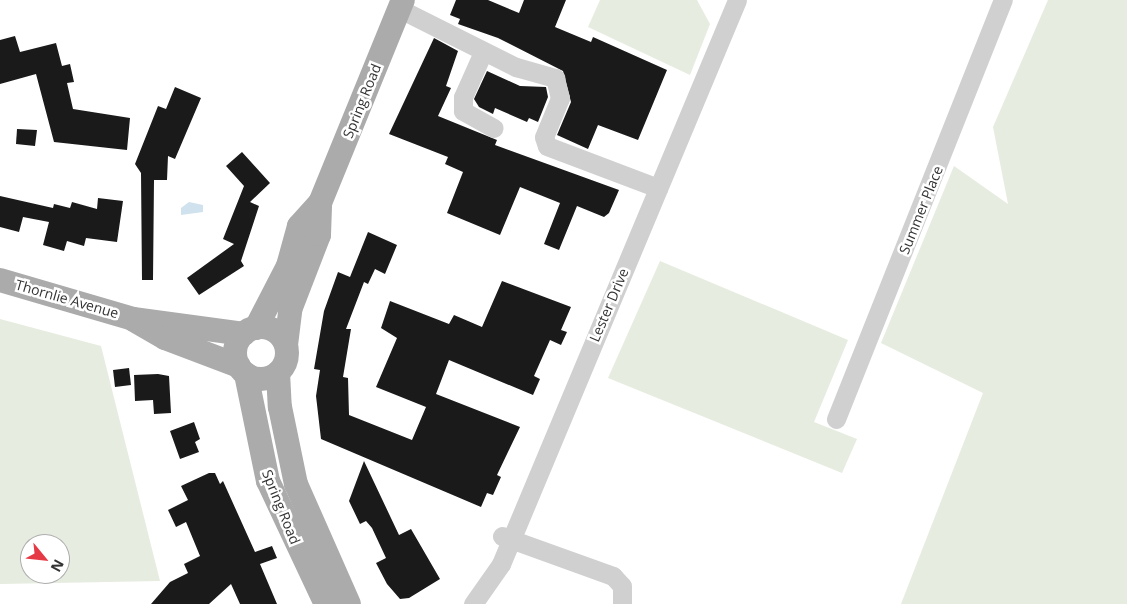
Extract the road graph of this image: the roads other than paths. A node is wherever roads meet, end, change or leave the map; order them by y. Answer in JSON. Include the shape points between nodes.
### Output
{"nodes":[{"id":1,"x":737,"y":0,"type":"edge"},
{"id":2,"x":1003,"y":0,"type":"edge"},
{"id":3,"x":401,"y":4,"type":"edge"},
{"id":4,"x":483,"y":52,"type":"junction"},
{"id":5,"x":494,"y":128,"type":"dead end"},
{"id":6,"x":658,"y":188,"type":"junction"},
{"id":7,"x":320,"y":203,"type":"junction"},
{"id":8,"x":0,"y":280,"type":"edge"},
{"id":9,"x":133,"y":319,"type":"junction"},
{"id":10,"x":250,"y":331,"type":"junction"},
{"id":11,"x":286,"y":345,"type":"junction"},
{"id":12,"x":242,"y":370,"type":"junction"},
{"id":13,"x":278,"y":373,"type":"junction"},
{"id":14,"x":836,"y":419,"type":"dead end"},
{"id":15,"x":507,"y":538,"type":"junction"},
{"id":16,"x":326,"y":604,"type":"edge"},
{"id":17,"x":349,"y":604,"type":"edge"},
{"id":18,"x":472,"y":604,"type":"edge"},
{"id":19,"x":622,"y":604,"type":"edge"}],
"edges":[{"from":1,"to":6,"type":"street","name":"Lester Drive"},
{"from":2,"to":14,"type":"street","name":"Summer Place"},
{"from":3,"to":4,"type":"street","via":[[461,36]]},
{"from":3,"to":7,"type":"main road","name":"Spring Road"},
{"from":4,"to":5,"type":"street","via":[[463,97],[463,110]]},
{"from":4,"to":6,"type":"street","via":[[555,78],[560,98],[544,137],[547,146]]},
{"from":6,"to":15,"type":"street","name":"Lester Drive"},
{"from":7,"to":10,"type":"main road","name":"Spring Road","via":[[299,226],[288,266]]},
{"from":7,"to":11,"type":"main road","name":"Spring Road","via":[[319,236],[290,310]]},
{"from":8,"to":9,"type":"main road","name":"Thornlie Avenue"},
{"from":9,"to":10,"type":"main road","name":"Thornlie Avenue"},
{"from":9,"to":12,"type":"main road","name":"Thornlie Avenue","via":[[164,338]]},
{"from":10,"to":11,"type":"main road","via":[[278,333]]},
{"from":10,"to":12,"type":"main road","name":"Spring Road","via":[[236,349]]},
{"from":11,"to":13,"type":"main road","name":"Spring Road","via":[[286,360]]},
{"from":12,"to":13,"type":"main road","via":[[262,379]]},
{"from":12,"to":16,"type":"main road","name":"Spring Road","via":[[268,481]]},
{"from":13,"to":17,"type":"main road","name":"Spring Road","via":[[280,407],[296,484]]},
{"from":15,"to":18,"type":"street","name":"Lester Drive","via":[[501,564]]},
{"from":15,"to":19,"type":"street","via":[[613,576],[622,586]]}]}
